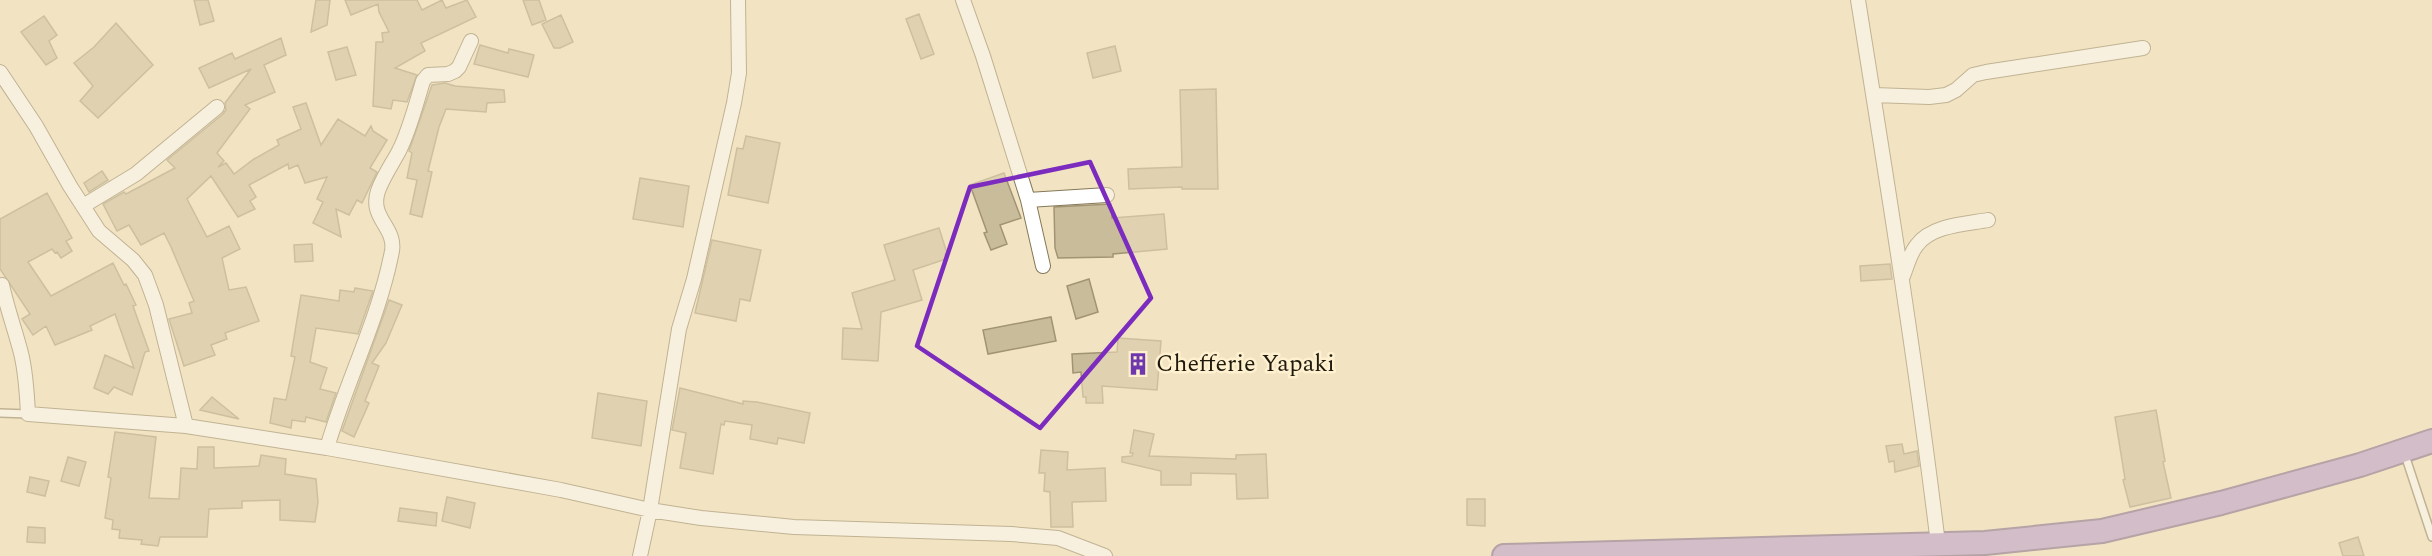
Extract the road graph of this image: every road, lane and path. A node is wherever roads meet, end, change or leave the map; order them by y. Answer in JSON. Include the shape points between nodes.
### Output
{"nodes":[{"id":1,"x":738,"y":0,"type":"edge"},
{"id":2,"x":963,"y":0,"type":"edge"},
{"id":3,"x":1858,"y":0,"type":"edge"},
{"id":4,"x":471,"y":41,"type":"dead end"},
{"id":5,"x":2144,"y":48,"type":"dead end"},
{"id":6,"x":0,"y":72,"type":"edge"},
{"id":7,"x":1874,"y":95,"type":"junction"},
{"id":8,"x":217,"y":107,"type":"dead end"},
{"id":9,"x":1107,"y":195,"type":"dead end"},
{"id":10,"x":1028,"y":200,"type":"junction"},
{"id":11,"x":83,"y":206,"type":"junction"},
{"id":12,"x":1988,"y":220,"type":"dead end"},
{"id":13,"x":1043,"y":266,"type":"dead end"},
{"id":14,"x":1903,"y":276,"type":"junction"},
{"id":15,"x":2,"y":285,"type":"dead end"},
{"id":16,"x":0,"y":413,"type":"edge"},
{"id":17,"x":28,"y":414,"type":"junction"},
{"id":18,"x":186,"y":426,"type":"junction"},
{"id":19,"x":2432,"y":441,"type":"edge"},
{"id":20,"x":327,"y":448,"type":"junction"},
{"id":21,"x":2404,"y":450,"type":"junction"},
{"id":22,"x":650,"y":510,"type":"junction"},
{"id":23,"x":2432,"y":537,"type":"edge"},
{"id":24,"x":1938,"y":544,"type":"junction"},
{"id":25,"x":640,"y":556,"type":"edge"},
{"id":26,"x":1105,"y":556,"type":"edge"},
{"id":27,"x":1504,"y":556,"type":"edge"}],
"edges":[{"from":1,"to":22,"type":"street","via":[[739,73],[734,103],[679,329]]},
{"from":2,"to":10,"type":"street"},
{"from":3,"to":7,"type":"street"},
{"from":4,"to":20,"type":"street","via":[[459,67],[448,74],[428,75],[423,81],[400,150],[377,193],[375,207],[390,234],[392,252]]},
{"from":5,"to":7,"type":"street","via":[[1973,75],[1956,90],[1929,97]]},
{"from":6,"to":11,"type":"street"},
{"from":7,"to":14,"type":"street"},
{"from":8,"to":11,"type":"street","via":[[136,174]]},
{"from":9,"to":10,"type":"street"},
{"from":10,"to":13,"type":"street"},
{"from":11,"to":18,"type":"street","via":[[99,231],[145,275]]},
{"from":12,"to":14,"type":"street","via":[[1934,231],[1916,246]]},
{"from":14,"to":24,"type":"street"},
{"from":15,"to":17,"type":"street","via":[[21,354]]},
{"from":16,"to":17,"type":"lane"},
{"from":17,"to":18,"type":"street"},
{"from":18,"to":20,"type":"street"},
{"from":19,"to":21,"type":"highway"},
{"from":20,"to":22,"type":"street"},
{"from":21,"to":23,"type":"lane"},
{"from":21,"to":24,"type":"highway","via":[[2221,503],[2102,531]]},
{"from":22,"to":25,"type":"street"},
{"from":22,"to":26,"type":"street","via":[[794,527],[1058,538]]},
{"from":24,"to":27,"type":"highway"}]}
